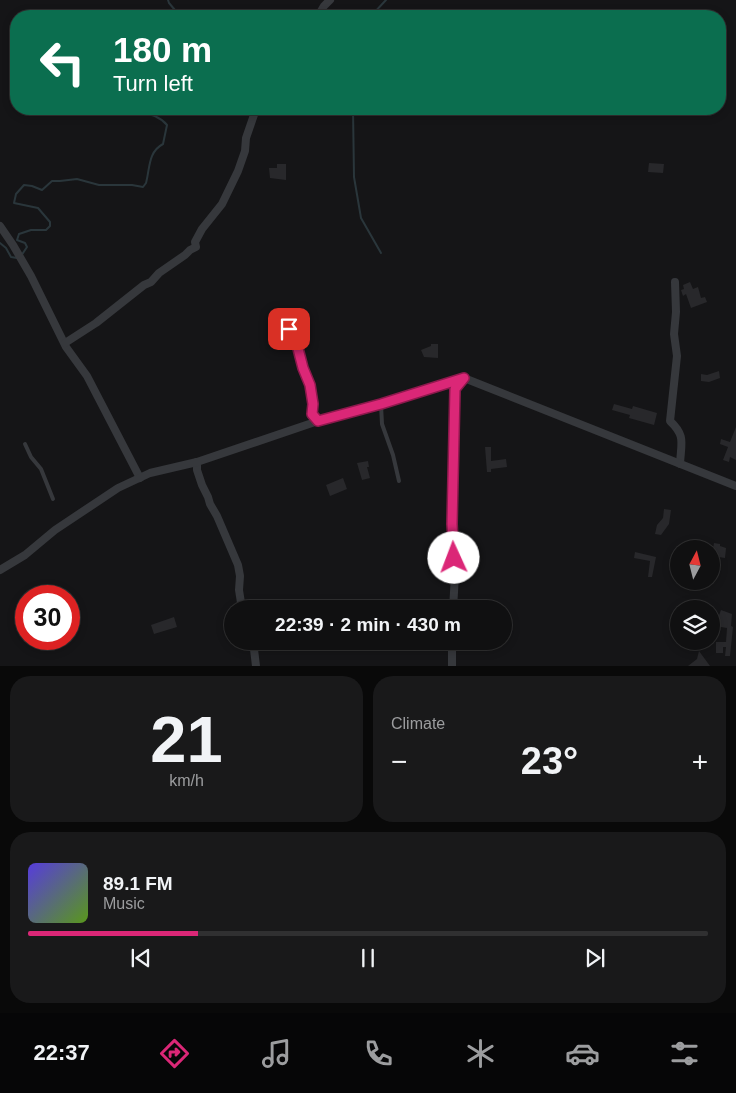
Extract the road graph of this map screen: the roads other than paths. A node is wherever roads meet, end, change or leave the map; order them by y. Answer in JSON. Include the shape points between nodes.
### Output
{"nodes":[{"id":1,"x":253,"y":115,"type":"edge"},
{"id":2,"x":0,"y":226,"type":"edge"},
{"id":3,"x":675,"y":282,"type":"dead end"},
{"id":4,"x":289,"y":329,"type":"dead end"},
{"id":5,"x":64,"y":343,"type":"junction"},
{"id":6,"x":464,"y":378,"type":"junction"},
{"id":7,"x":381,"y":404,"type":"junction"},
{"id":8,"x":318,"y":421,"type":"junction"},
{"id":9,"x":25,"y":444,"type":"dead end"},
{"id":10,"x":197,"y":462,"type":"junction"},
{"id":11,"x":680,"y":464,"type":"junction"},
{"id":12,"x":140,"y":478,"type":"junction"},
{"id":13,"x":399,"y":481,"type":"dead end"},
{"id":14,"x":736,"y":486,"type":"edge"},
{"id":15,"x":53,"y":499,"type":"dead end"},
{"id":16,"x":0,"y":570,"type":"edge"},
{"id":17,"x":240,"y":600,"type":"edge"},
{"id":18,"x":454,"y":600,"type":"edge"},
{"id":19,"x":254,"y":650,"type":"edge"},
{"id":20,"x":452,"y":650,"type":"edge"},
{"id":21,"x":256,"y":666,"type":"edge"},
{"id":22,"x":452,"y":666,"type":"edge"}],
"edges":[{"from":1,"to":5,"type":"street","via":[[238,172],[222,204],[202,229],[195,242],[196,247],[96,323]]},
{"from":2,"to":5,"type":"street","via":[[31,276]]},
{"from":3,"to":11,"type":"street","via":[[677,356],[670,421],[679,429],[682,440]]},
{"from":4,"to":8,"type":"lane","via":[[294,333],[310,385],[312,414]]},
{"from":5,"to":12,"type":"street","via":[[96,393]]},
{"from":6,"to":7,"type":"street"},
{"from":6,"to":11,"type":"street"},
{"from":6,"to":18,"type":"street","via":[[455,389]]},
{"from":7,"to":8,"type":"street"},
{"from":7,"to":13,"type":"lane","via":[[382,424]]},
{"from":8,"to":10,"type":"street"},
{"from":9,"to":15,"type":"lane","via":[[41,469]]},
{"from":10,"to":12,"type":"street"},
{"from":10,"to":17,"type":"street","via":[[202,485],[238,565]]},
{"from":11,"to":14,"type":"street"},
{"from":12,"to":16,"type":"street","via":[[118,488]]},
{"from":19,"to":21,"type":"street"},
{"from":20,"to":22,"type":"street"}]}
